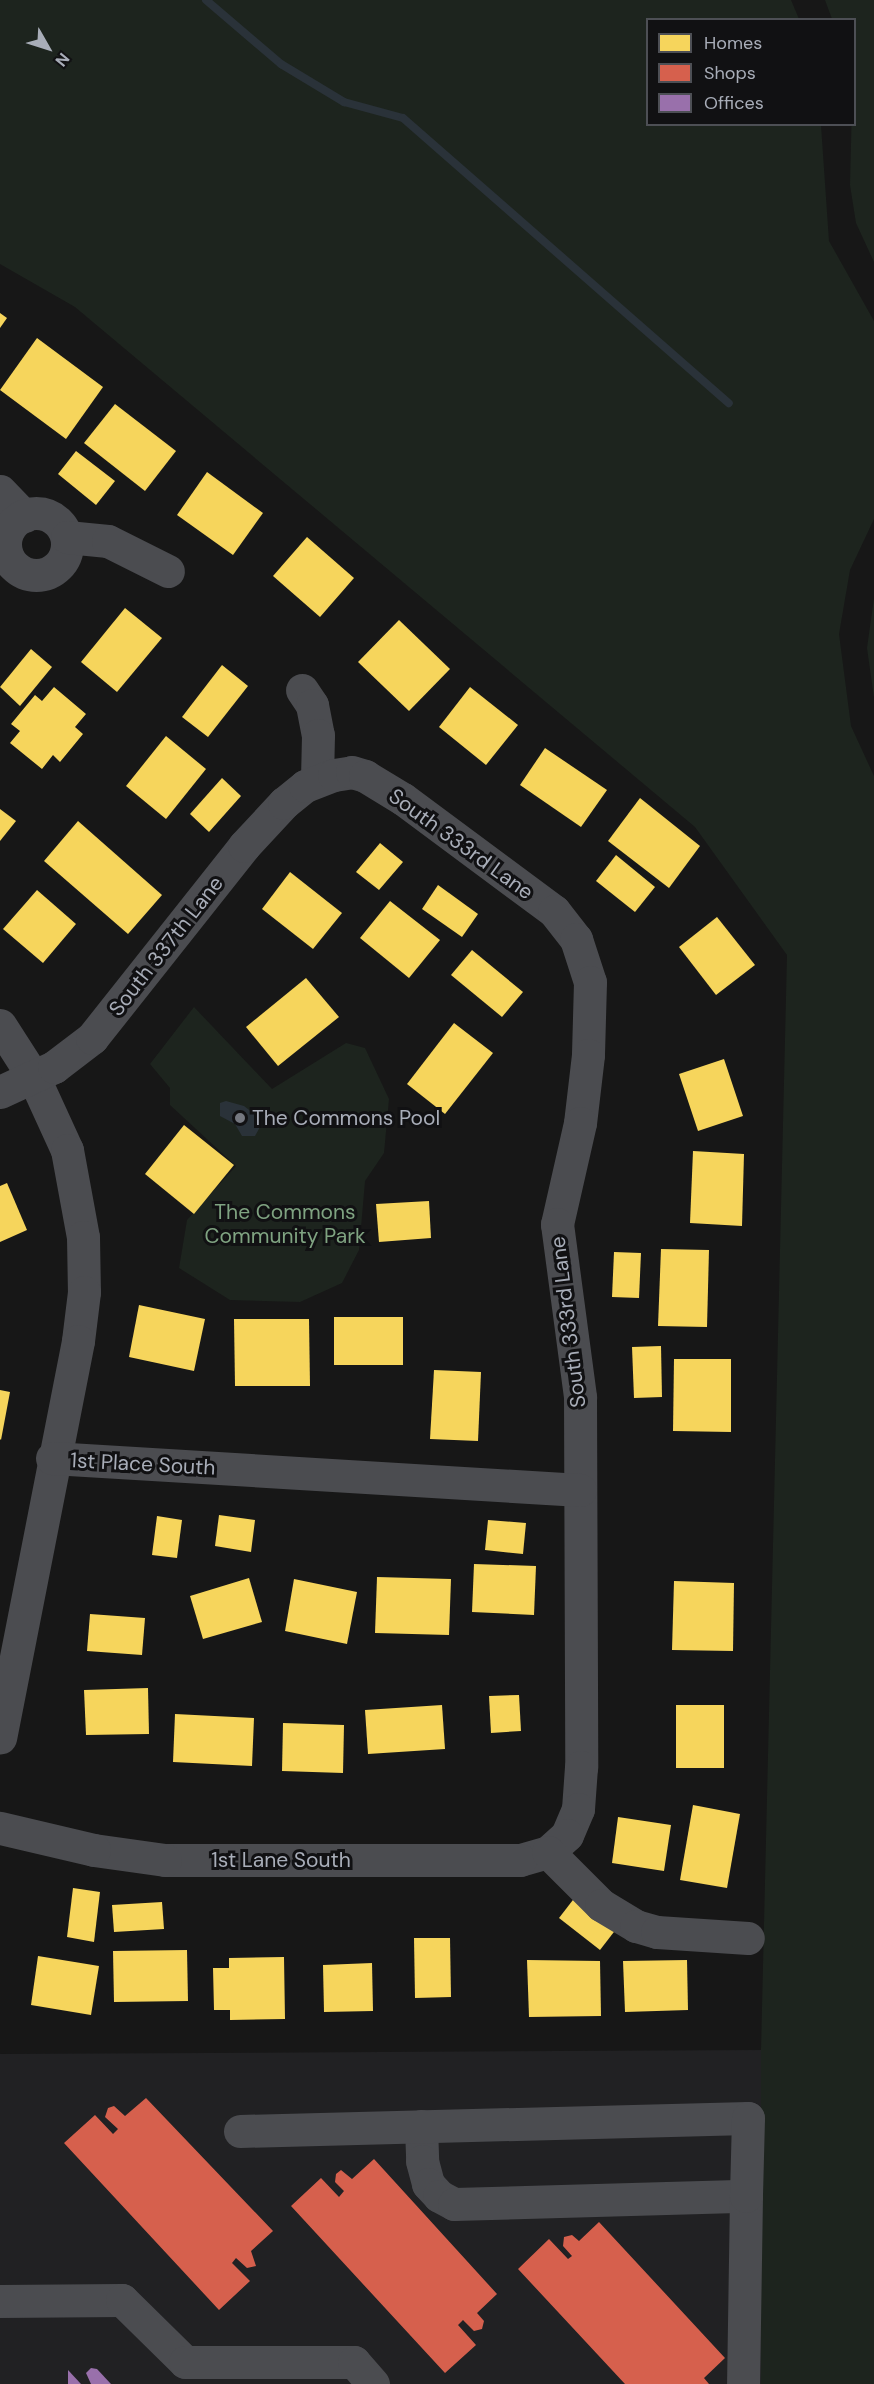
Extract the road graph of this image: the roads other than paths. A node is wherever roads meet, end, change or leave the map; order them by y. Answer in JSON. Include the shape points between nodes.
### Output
{"nodes":[{"id":1,"x":0,"y":491,"type":"edge"},
{"id":2,"x":24,"y":516,"type":"junction"},
{"id":3,"x":66,"y":537,"type":"junction"},
{"id":4,"x":168,"y":572,"type":"dead end"},
{"id":5,"x":302,"y":690,"type":"dead end"},
{"id":6,"x":317,"y":780,"type":"junction"},
{"id":7,"x":0,"y":1025,"type":"edge"},
{"id":8,"x":34,"y":1078,"type":"junction"},
{"id":9,"x":0,"y":1092,"type":"edge"},
{"id":10,"x":52,"y":1458,"type":"junction"},
{"id":11,"x":580,"y":1490,"type":"junction"},
{"id":12,"x":0,"y":1737,"type":"edge"},
{"id":13,"x":0,"y":1828,"type":"edge"},
{"id":14,"x":554,"y":1848,"type":"junction"},
{"id":15,"x":748,"y":1938,"type":"dead end"},
{"id":16,"x":422,"y":2126,"type":"junction"},
{"id":17,"x":240,"y":2131,"type":"dead end"},
{"id":18,"x":746,"y":2196,"type":"junction"},
{"id":19,"x":0,"y":2301,"type":"edge"},
{"id":20,"x":374,"y":2384,"type":"edge"},
{"id":21,"x":743,"y":2384,"type":"edge"}],
"edges":[{"from":1,"to":2,"type":"street"},
{"from":2,"to":3,"type":"street","via":[[45,514],[55,519]]},
{"from":2,"to":3,"type":"street","via":[[9,530],[6,551],[18,569],[27,574],[38,575],[57,567],[64,558]]},
{"from":3,"to":4,"type":"street","via":[[108,541]]},
{"from":5,"to":6,"type":"street","via":[[312,705],[318,735]]},
{"from":6,"to":8,"type":"street","name":"South 337th Lane","via":[[284,802],[244,846],[106,1023],[70,1057]]},
{"from":6,"to":11,"type":"street","name":"South 333rd Lane","via":[[352,772],[403,799],[554,911],[572,933],[584,957],[590,982],[588,1055],[575,1154],[557,1224],[558,1258],[578,1368]]},
{"from":7,"to":8,"type":"street","name":"1st Place South"},
{"from":8,"to":9,"type":"street","name":"South 337th Lane"},
{"from":8,"to":10,"type":"street","name":"1st Place South","via":[[67,1150],[83,1237],[84,1292],[78,1341]]},
{"from":10,"to":11,"type":"street","name":"1st Place South"},
{"from":10,"to":12,"type":"street"},
{"from":11,"to":14,"type":"street","name":"South 333rd Lane","via":[[580,1789],[573,1825]]},
{"from":13,"to":14,"type":"street","name":"1st Lane South","via":[[73,1846],[165,1860],[520,1860]]},
{"from":14,"to":15,"type":"street","via":[[601,1905],[636,1926],[657,1932]]},
{"from":16,"to":17,"type":"street"},
{"from":16,"to":18,"type":"street","via":[[422,2160],[428,2184],[454,2204]]},
{"from":16,"to":18,"type":"street","via":[[748,2118]]},
{"from":18,"to":21,"type":"street"},
{"from":19,"to":20,"type":"street","via":[[122,2300],[185,2362],[354,2362]]}]}
